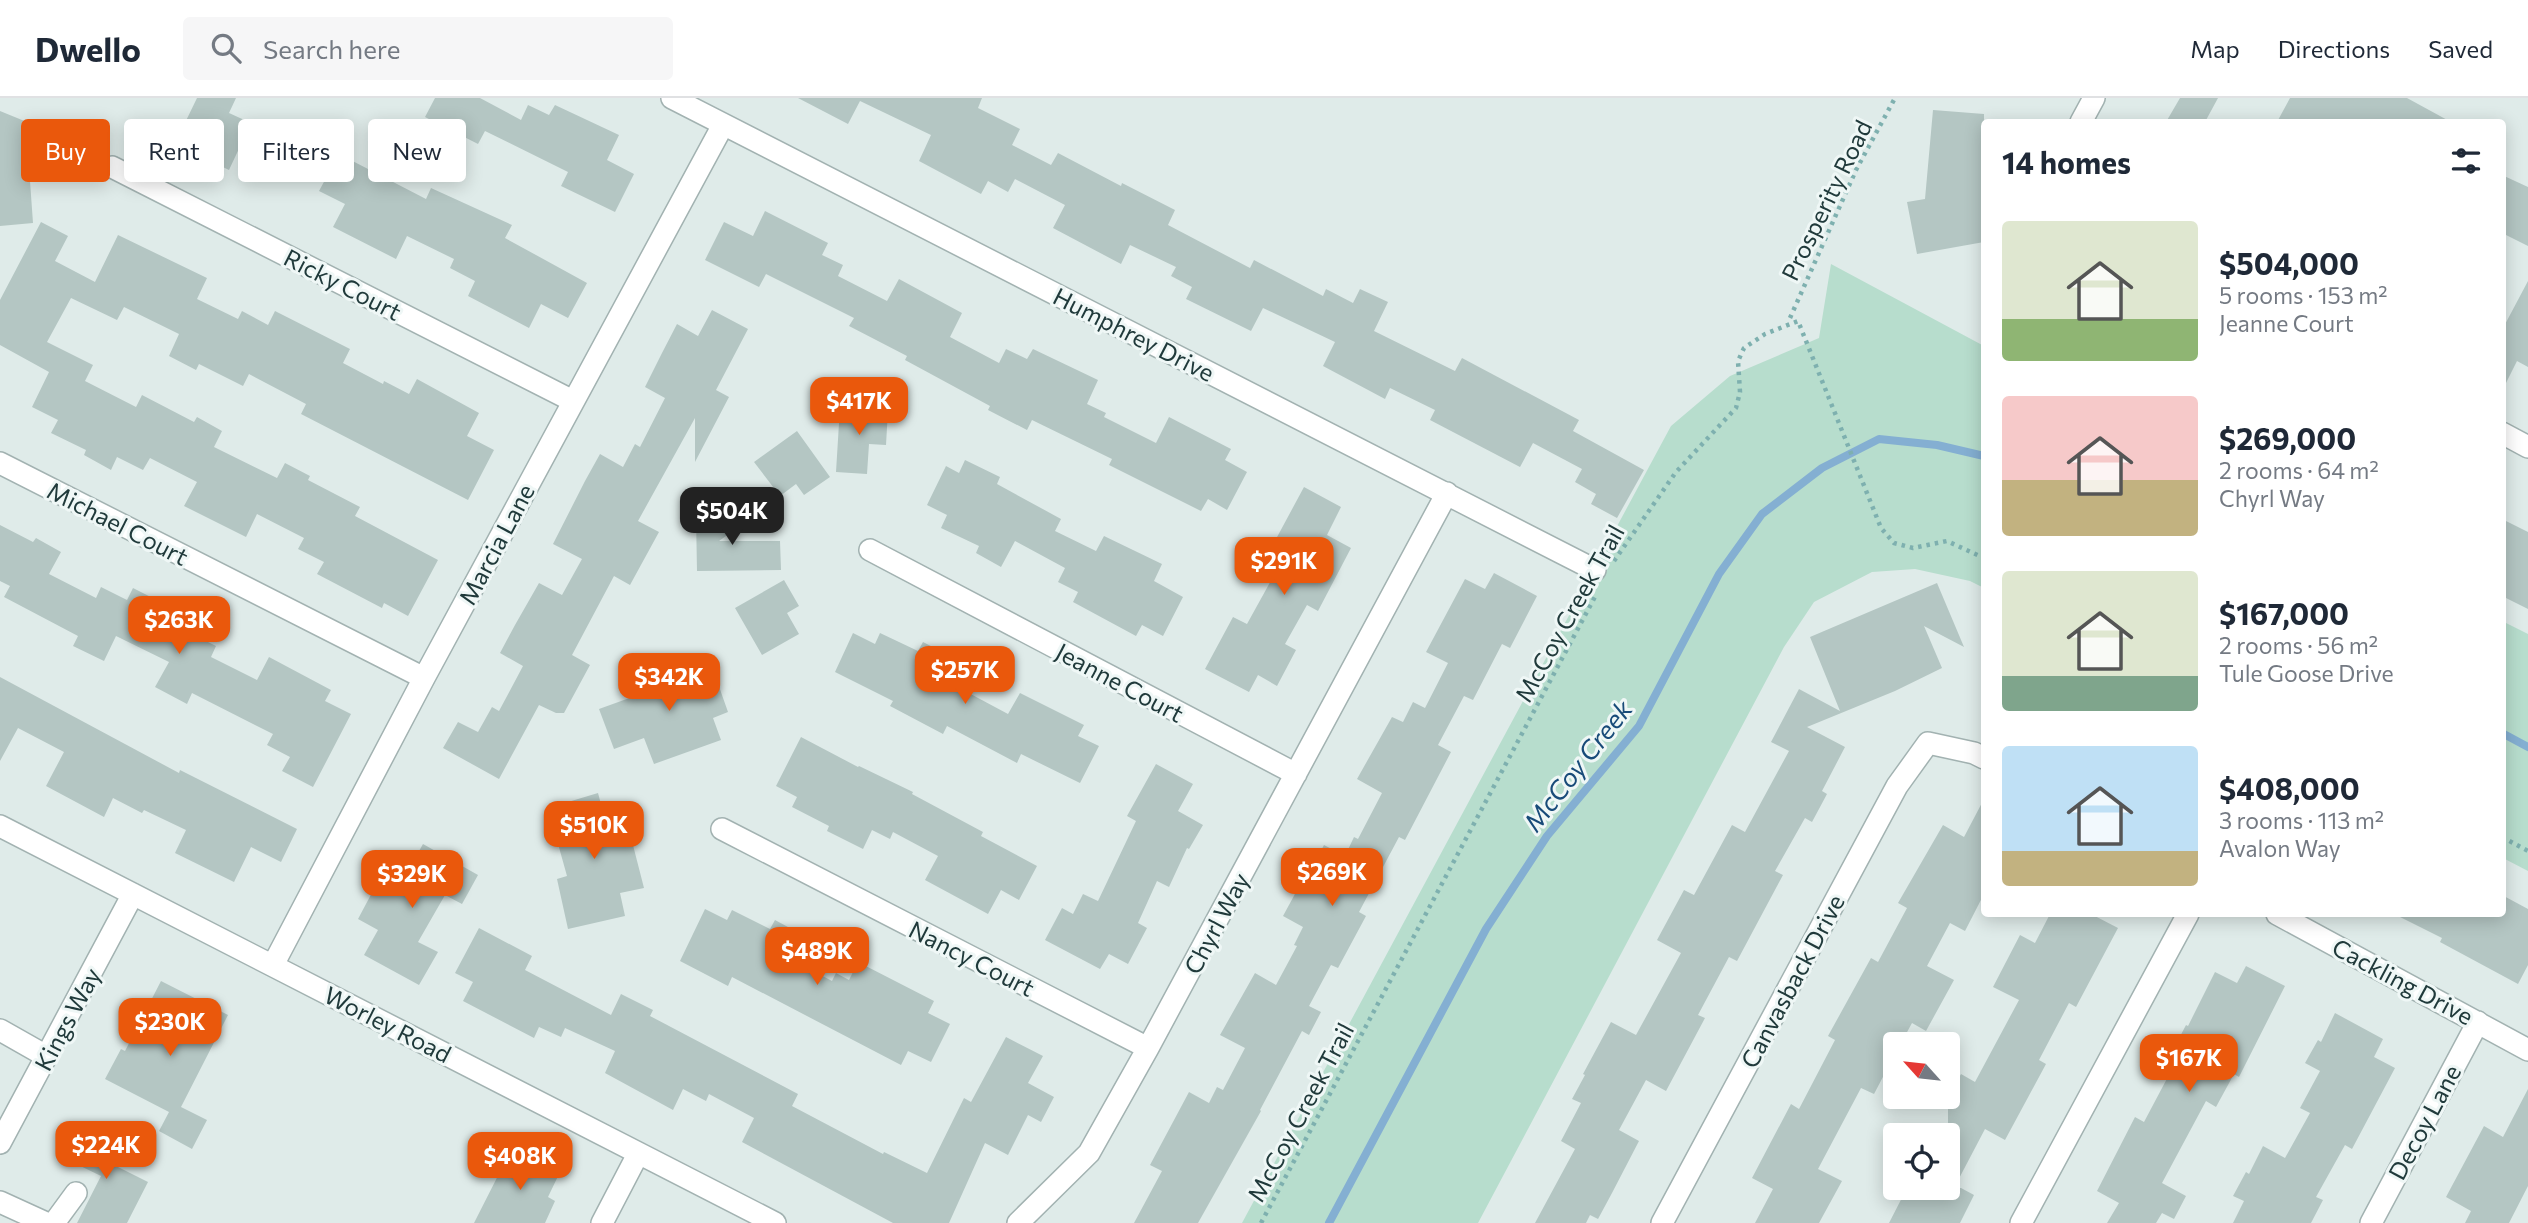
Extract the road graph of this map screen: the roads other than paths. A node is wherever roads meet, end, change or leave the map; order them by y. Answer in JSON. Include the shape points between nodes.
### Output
{"nodes":[{"id":1,"x":672,"y":98,"type":"edge"},
{"id":2,"x":2094,"y":98,"type":"edge"},
{"id":3,"x":2083,"y":119,"type":"edge"},
{"id":4,"x":723,"y":125,"type":"junction"},
{"id":5,"x":112,"y":167,"type":"dead end"},
{"id":6,"x":573,"y":401,"type":"junction"},
{"id":7,"x":2506,"y":435,"type":"edge"},
{"id":8,"x":2528,"y":447,"type":"edge"},
{"id":9,"x":0,"y":463,"type":"edge"},
{"id":10,"x":1447,"y":494,"type":"junction"},
{"id":11,"x":870,"y":550,"type":"dead end"},
{"id":12,"x":1601,"y":577,"type":"road end"},
{"id":13,"x":424,"y":678,"type":"junction"},
{"id":14,"x":1981,"y":756,"type":"edge"},
{"id":15,"x":1296,"y":774,"type":"junction"},
{"id":16,"x":0,"y":826,"type":"edge"},
{"id":17,"x":722,"y":829,"type":"dead end"},
{"id":18,"x":134,"y":894,"type":"junction"},
{"id":19,"x":2186,"y":917,"type":"edge"},
{"id":20,"x":2283,"y":917,"type":"edge"},
{"id":21,"x":272,"y":965,"type":"junction"},
{"id":22,"x":2478,"y":1022,"type":"junction"},
{"id":23,"x":0,"y":1030,"type":"edge"},
{"id":24,"x":1148,"y":1048,"type":"junction"},
{"id":25,"x":2528,"y":1050,"type":"edge"},
{"id":26,"x":46,"y":1056,"type":"junction"},
{"id":27,"x":0,"y":1143,"type":"edge"},
{"id":28,"x":639,"y":1154,"type":"junction"},
{"id":29,"x":76,"y":1194,"type":"dead end"},
{"id":30,"x":0,"y":1202,"type":"edge"},
{"id":31,"x":46,"y":1223,"type":"edge"},
{"id":32,"x":54,"y":1223,"type":"edge"},
{"id":33,"x":602,"y":1223,"type":"edge"},
{"id":34,"x":775,"y":1223,"type":"edge"},
{"id":35,"x":1018,"y":1223,"type":"edge"},
{"id":36,"x":1662,"y":1223,"type":"edge"},
{"id":37,"x":2021,"y":1223,"type":"edge"},
{"id":38,"x":2371,"y":1223,"type":"edge"}],
"edges":[{"from":1,"to":4,"type":"street","name":"Humphrey Drive"},
{"from":2,"to":3,"type":"street"},
{"from":4,"to":6,"type":"street","name":"Marcia Lane"},
{"from":4,"to":10,"type":"street","name":"Humphrey Drive"},
{"from":5,"to":6,"type":"street","name":"Ricky Court"},
{"from":6,"to":13,"type":"street","name":"Marcia Lane"},
{"from":7,"to":8,"type":"street"},
{"from":9,"to":13,"type":"street","name":"Michael Court"},
{"from":10,"to":12,"type":"street","name":"Humphrey Drive"},
{"from":10,"to":15,"type":"street","name":"Chyrl Way"},
{"from":11,"to":15,"type":"street","name":"Jeanne Court"},
{"from":13,"to":21,"type":"street","name":"Marcia Lane"},
{"from":14,"to":36,"type":"street","name":"Canvasback Drive","via":[[1928,743],[1897,786]]},
{"from":15,"to":24,"type":"street","name":"Chyrl Way"},
{"from":16,"to":18,"type":"street","name":"Worley Road"},
{"from":17,"to":24,"type":"street","name":"Nancy Court"},
{"from":18,"to":21,"type":"street","name":"Worley Road"},
{"from":18,"to":26,"type":"street","name":"Kings Way"},
{"from":19,"to":37,"type":"street"},
{"from":20,"to":22,"type":"street","name":"Cackling Drive"},
{"from":21,"to":28,"type":"street","name":"Worley Road"},
{"from":22,"to":25,"type":"street","name":"Cackling Drive"},
{"from":22,"to":38,"type":"street","name":"Decoy Lane"},
{"from":23,"to":26,"type":"street"},
{"from":24,"to":35,"type":"street","name":"Chyrl Way","via":[[1089,1153]]},
{"from":26,"to":27,"type":"street","name":"Kings Way"},
{"from":28,"to":33,"type":"street"},
{"from":28,"to":34,"type":"street","name":"Worley Road"},
{"from":29,"to":32,"type":"street"},
{"from":30,"to":31,"type":"street"}]}
